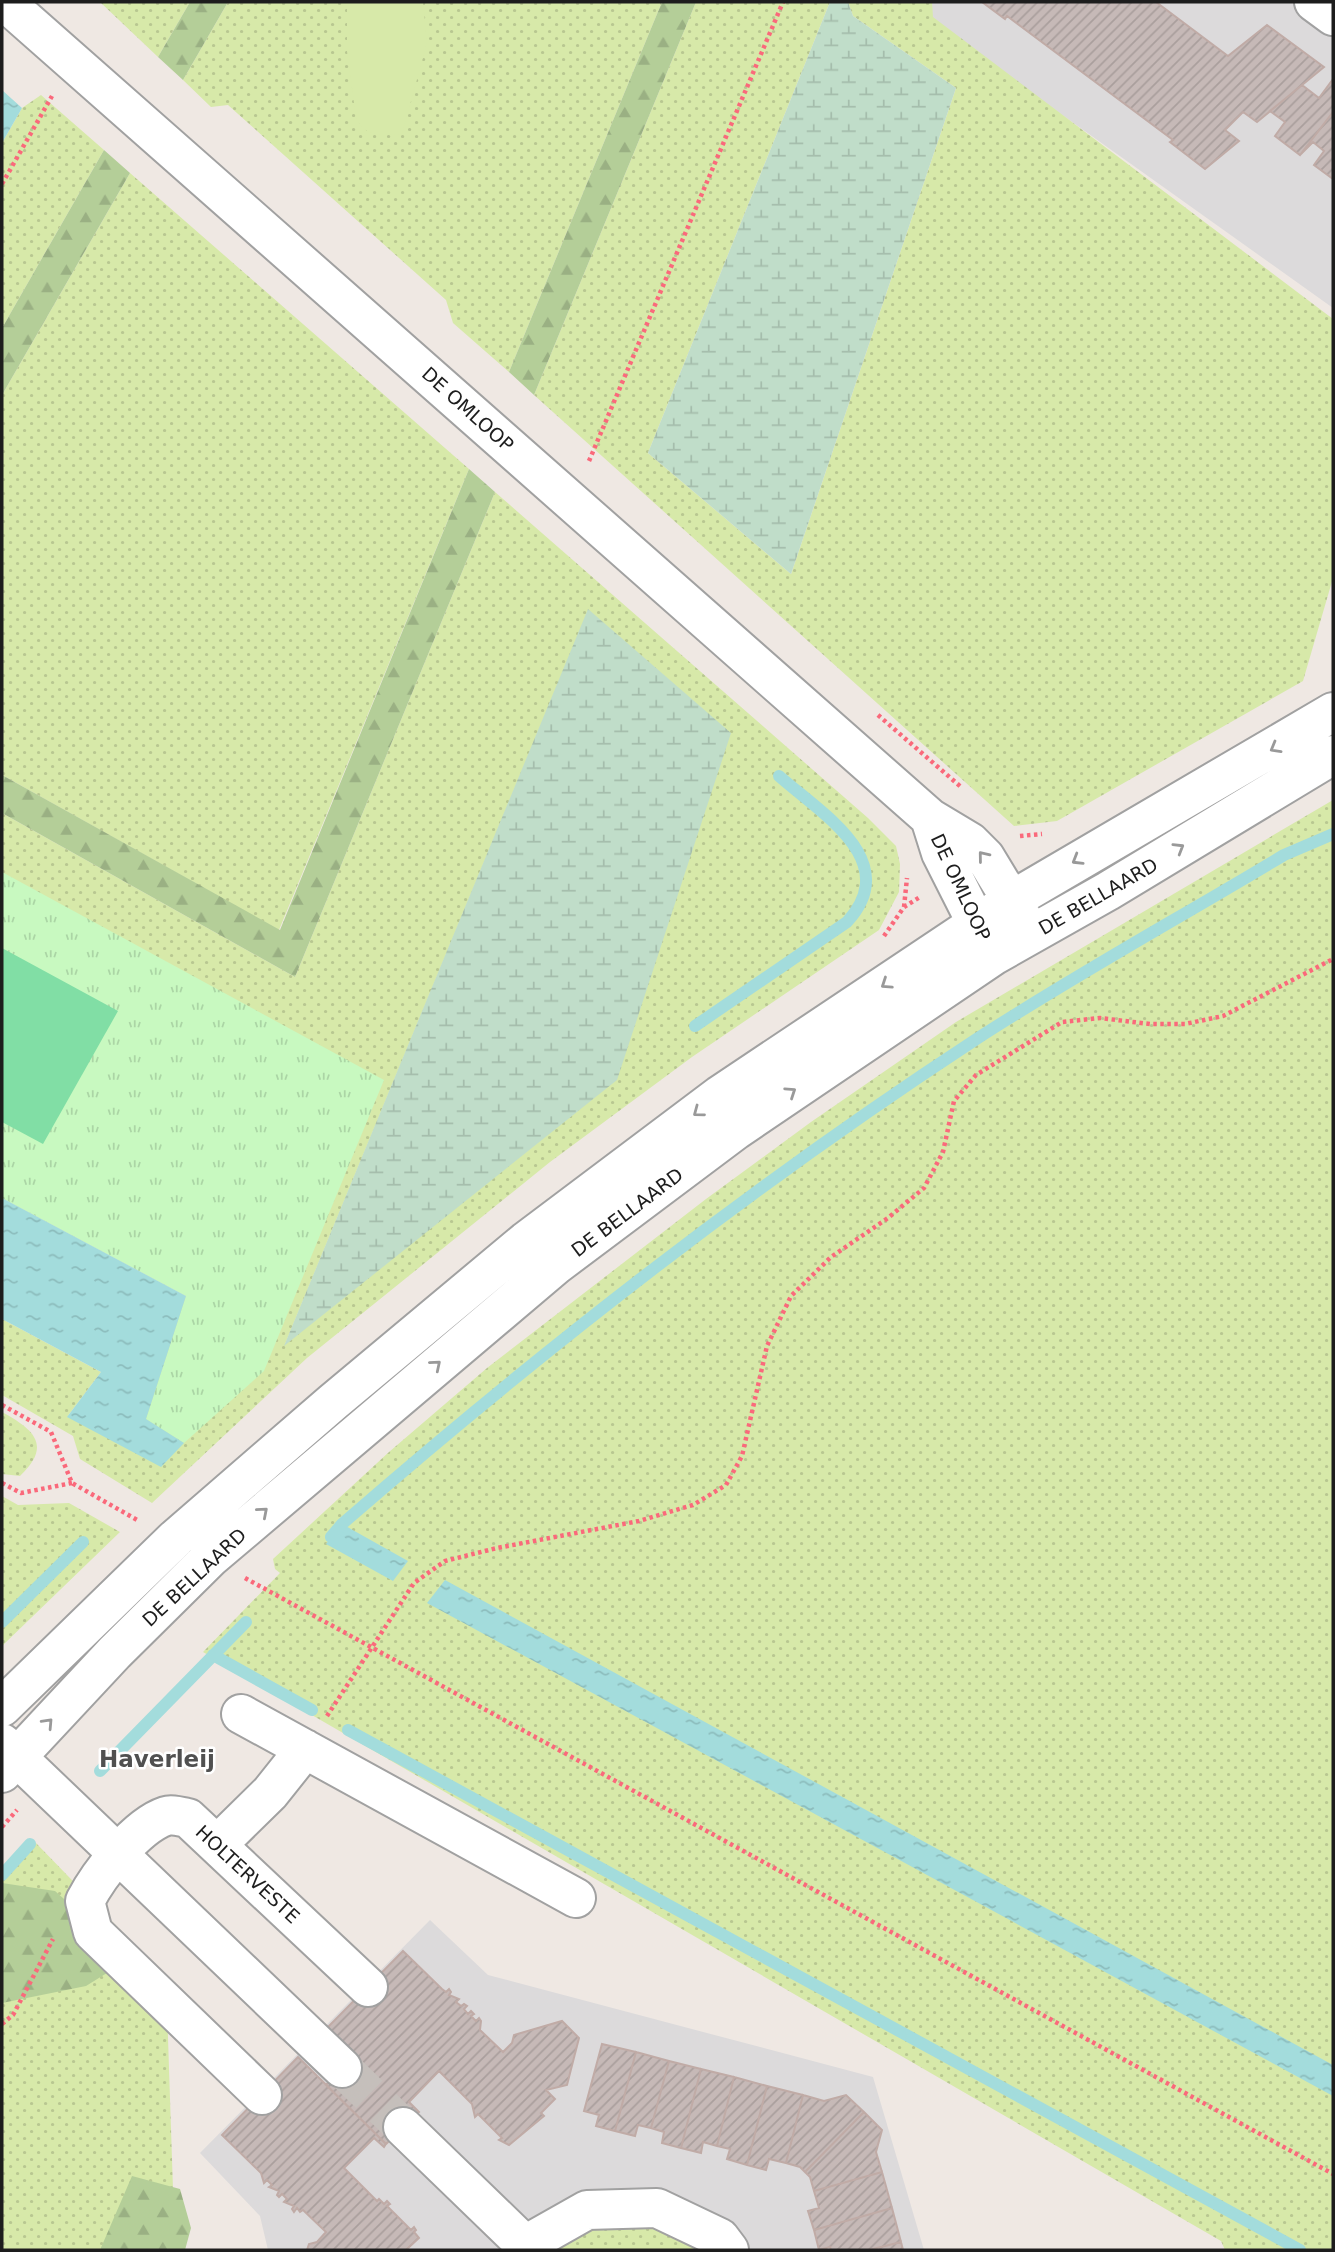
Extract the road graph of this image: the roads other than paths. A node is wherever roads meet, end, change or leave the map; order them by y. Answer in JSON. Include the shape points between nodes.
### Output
{"nodes":[{"id":1,"x":5,"y":2,"type":"edge"},
{"id":2,"x":1314,"y":2,"type":"edge"},
{"id":3,"x":1333,"y":16,"type":"edge"},
{"id":4,"x":1333,"y":712,"type":"edge"},
{"id":5,"x":1333,"y":755,"type":"edge"},
{"id":6,"x":930,"y":818,"type":"junction"},
{"id":7,"x":1012,"y":900,"type":"junction"},
{"id":8,"x":1032,"y":934,"type":"junction"},
{"id":9,"x":984,"y":939,"type":"junction"},
{"id":10,"x":2,"y":1707,"type":"edge"},
{"id":11,"x":241,"y":1714,"type":"dead end"},
{"id":12,"x":304,"y":1749,"type":"junction"},
{"id":13,"x":16,"y":1763,"type":"edge"},
{"id":14,"x":217,"y":1845,"type":"junction"},
{"id":15,"x":120,"y":1854,"type":"junction"},
{"id":16,"x":576,"y":1898,"type":"dead end"},
{"id":17,"x":368,"y":1987,"type":"dead end"},
{"id":18,"x":342,"y":2068,"type":"tunnel mouth"},
{"id":19,"x":262,"y":2095,"type":"dead end"},
{"id":20,"x":403,"y":2127,"type":"tunnel mouth"},
{"id":21,"x":524,"y":2248,"type":"edge"},
{"id":22,"x":729,"y":2250,"type":"edge"}],
"edges":[{"from":1,"to":6,"type":"street","name":"DE OMLOOP"},
{"from":2,"to":3,"type":"street"},
{"from":4,"to":7,"type":"street","name":"DE BELLAARD","one_way":true},
{"from":8,"to":5,"type":"street","name":"DE BELLAARD","one_way":true},
{"from":7,"to":6,"type":"street","name":"DE OMLOOP","one_way":true,"via":[[985,857],[970,842]]},
{"from":6,"to":9,"type":"street","name":"DE OMLOOP","via":[[941,853]]},
{"from":7,"to":8,"type":"street","name":"DE OMLOOP"},
{"from":7,"to":9,"type":"street","name":"DE BELLAARD"},
{"from":8,"to":9,"type":"street","name":"DE BELLAARD"},
{"from":9,"to":10,"type":"street","name":"DE BELLAARD","one_way":true,"via":[[720,1095],[526,1241],[176,1538]]},
{"from":13,"to":9,"type":"street","name":"DE BELLAARD","one_way":true,"via":[[115,1652],[210,1558],[556,1265]]},
{"from":11,"to":12,"type":"street"},
{"from":12,"to":14,"type":"street","via":[[270,1793]]},
{"from":12,"to":16,"type":"street"},
{"from":13,"to":15,"type":"street"},
{"from":14,"to":15,"type":"street","name":"HOLTERVESTE","via":[[188,1818],[168,1815],[149,1825]]},
{"from":14,"to":17,"type":"street","name":"HOLTERVESTE"},
{"from":15,"to":18,"type":"street"},
{"from":15,"to":19,"type":"street","name":"HOLTERVESTE","via":[[98,1875],[85,1900],[93,1932]]},
{"from":20,"to":21,"type":"street"},
{"from":21,"to":22,"type":"street","via":[[587,2210],[657,2208],[720,2238]]}]}
